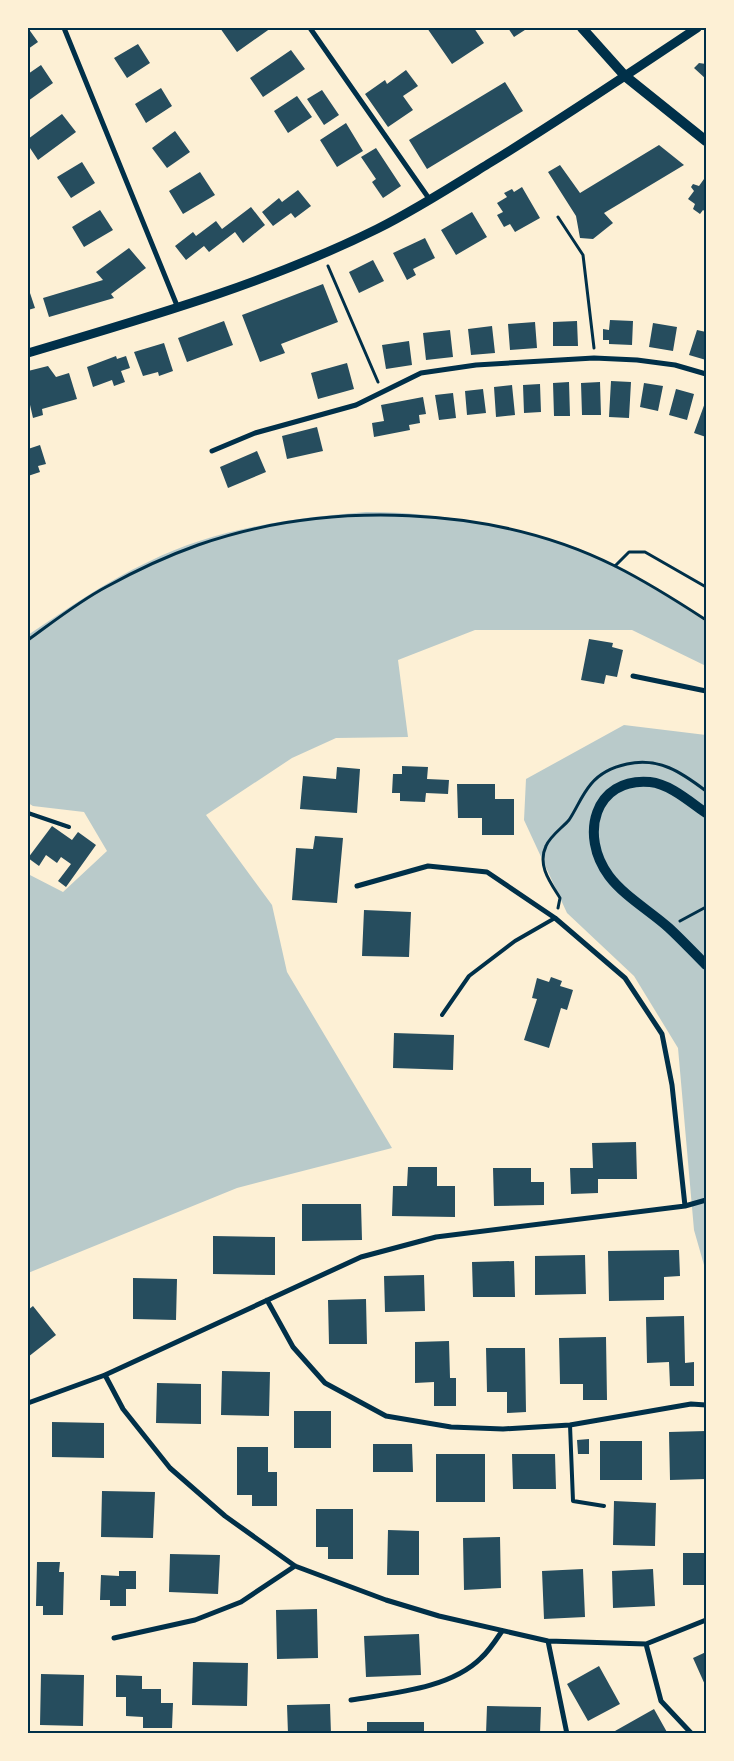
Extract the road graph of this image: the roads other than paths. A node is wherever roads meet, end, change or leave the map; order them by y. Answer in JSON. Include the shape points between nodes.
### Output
{"nodes":[{"id":1,"x":64,"y":28,"type":"edge"},
{"id":2,"x":310,"y":28,"type":"edge"},
{"id":3,"x":582,"y":28,"type":"edge"},
{"id":4,"x":697,"y":28,"type":"edge"},
{"id":5,"x":625,"y":76,"type":"junction"},
{"id":6,"x":706,"y":142,"type":"edge"},
{"id":7,"x":430,"y":200,"type":"junction"},
{"id":8,"x":178,"y":308,"type":"junction"},
{"id":9,"x":28,"y":352,"type":"edge"},
{"id":10,"x":706,"y":374,"type":"edge"},
{"id":11,"x":212,"y":451,"type":"dead end"},
{"id":12,"x":633,"y":676,"type":"dead end"},
{"id":13,"x":706,"y":692,"type":"edge"},
{"id":14,"x":28,"y":813,"type":"edge"},
{"id":15,"x":706,"y":813,"type":"edge"},
{"id":16,"x":69,"y":827,"type":"dead end"},
{"id":17,"x":357,"y":886,"type":"dead end"},
{"id":18,"x":555,"y":918,"type":"junction"},
{"id":19,"x":706,"y":965,"type":"edge"},
{"id":20,"x":442,"y":1015,"type":"dead end"},
{"id":21,"x":706,"y":1200,"type":"edge"},
{"id":22,"x":685,"y":1206,"type":"junction"},
{"id":23,"x":267,"y":1300,"type":"junction"},
{"id":24,"x":105,"y":1375,"type":"junction"},
{"id":25,"x":28,"y":1403,"type":"edge"},
{"id":26,"x":706,"y":1405,"type":"edge"},
{"id":27,"x":570,"y":1424,"type":"junction"},
{"id":28,"x":604,"y":1506,"type":"dead end"},
{"id":29,"x":296,"y":1566,"type":"junction"},
{"id":30,"x":706,"y":1620,"type":"edge"},
{"id":31,"x":502,"y":1631,"type":"junction"},
{"id":32,"x":114,"y":1638,"type":"dead end"},
{"id":33,"x":548,"y":1641,"type":"junction"},
{"id":34,"x":646,"y":1644,"type":"junction"},
{"id":35,"x":351,"y":1700,"type":"dead end"},
{"id":36,"x":567,"y":1734,"type":"edge"},
{"id":37,"x":692,"y":1734,"type":"edge"}],
"edges":[{"from":1,"to":8,"type":"street"},
{"from":2,"to":7,"type":"street"},
{"from":3,"to":5,"type":"main road"},
{"from":4,"to":5,"type":"street"},
{"from":5,"to":6,"type":"main road"},
{"from":5,"to":7,"type":"street"},
{"from":7,"to":8,"type":"street","via":[[323,254]]},
{"from":8,"to":9,"type":"street"},
{"from":10,"to":11,"type":"street","via":[[666,364],[594,358],[448,369],[421,374],[356,405],[255,432]]},
{"from":12,"to":13,"type":"street"},
{"from":14,"to":16,"type":"lane"},
{"from":15,"to":19,"type":"main road","via":[[664,786],[638,783],[610,793],[594,820],[592,839],[609,876]]},
{"from":17,"to":18,"type":"street","via":[[428,866],[487,872]]},
{"from":18,"to":20,"type":"lane","via":[[515,941],[469,976]]},
{"from":18,"to":22,"type":"street","via":[[625,978],[662,1034],[672,1085]]},
{"from":21,"to":22,"type":"street"},
{"from":22,"to":23,"type":"street","via":[[436,1237],[361,1257]]},
{"from":23,"to":24,"type":"street"},
{"from":23,"to":27,"type":"street","via":[[293,1347],[325,1383],[386,1416],[451,1427],[503,1429]]},
{"from":24,"to":25,"type":"street"},
{"from":24,"to":29,"type":"street","via":[[123,1409],[170,1468],[225,1516]]},
{"from":26,"to":27,"type":"street","via":[[691,1404]]},
{"from":27,"to":28,"type":"lane","via":[[573,1501]]},
{"from":29,"to":31,"type":"street","via":[[386,1600]]},
{"from":29,"to":32,"type":"street","via":[[241,1602],[195,1620]]},
{"from":30,"to":34,"type":"street"},
{"from":31,"to":33,"type":"street"},
{"from":31,"to":35,"type":"street","via":[[481,1659],[456,1675],[425,1687]]},
{"from":33,"to":34,"type":"street"},
{"from":33,"to":36,"type":"street"},
{"from":34,"to":37,"type":"street","via":[[661,1701]]}]}
